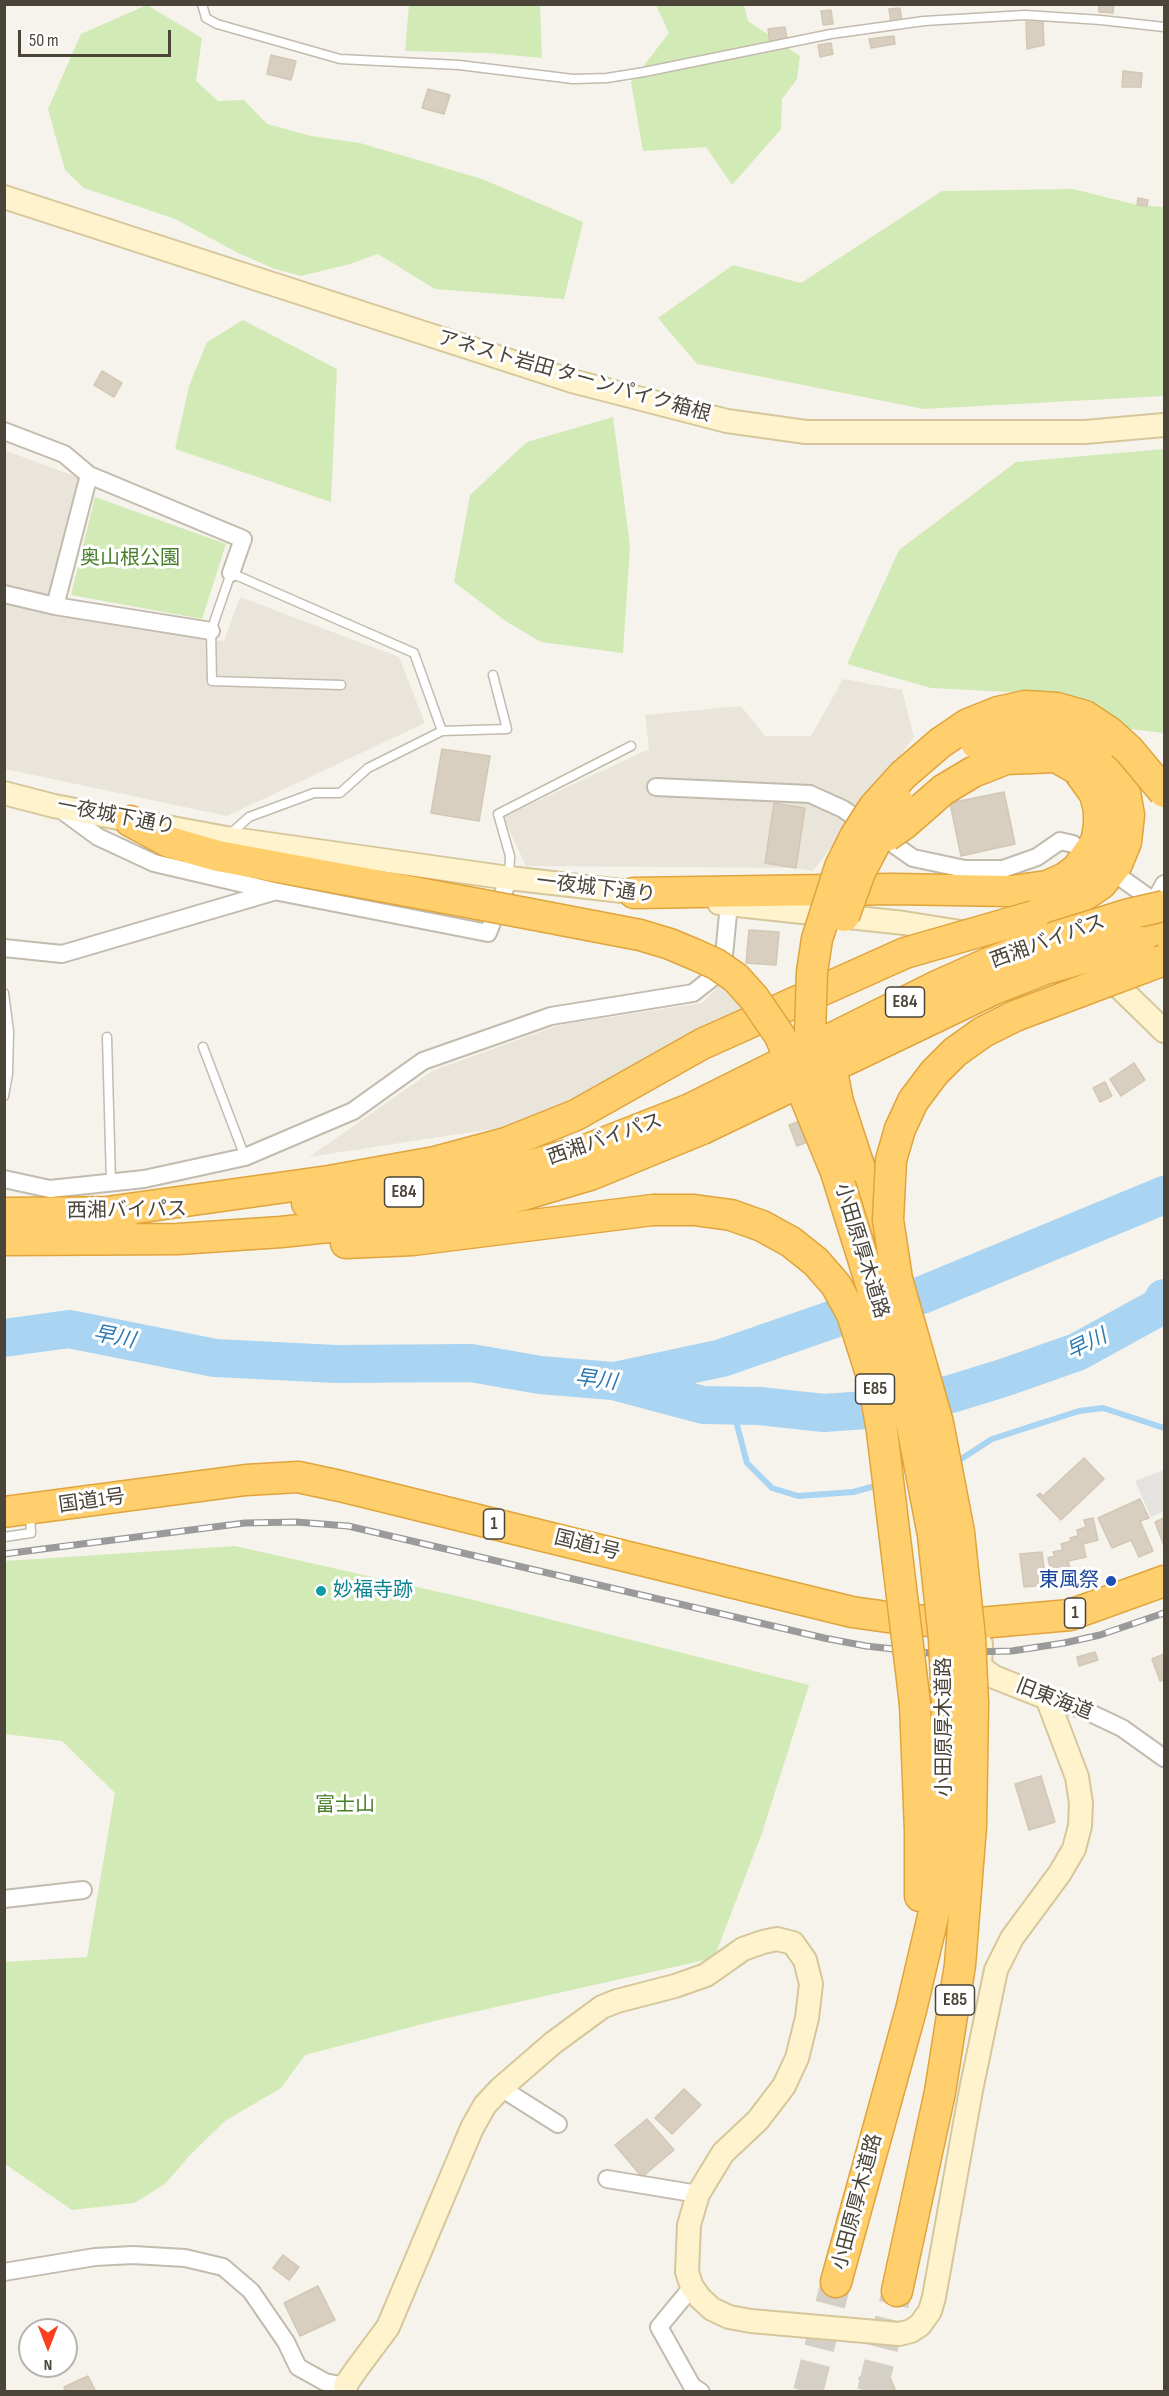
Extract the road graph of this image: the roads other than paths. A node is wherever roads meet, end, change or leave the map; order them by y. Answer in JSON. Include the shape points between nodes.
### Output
{"nodes":[{"id":1,"x":202,"y":4,"type":"edge"},
{"id":2,"x":1164,"y":27,"type":"edge"},
{"id":3,"x":4,"y":197,"type":"edge"},
{"id":4,"x":1164,"y":425,"type":"edge"},
{"id":5,"x":4,"y":431,"type":"edge"},
{"id":6,"x":89,"y":475,"type":"junction"},
{"id":7,"x":231,"y":573,"type":"junction"},
{"id":8,"x":4,"y":594,"type":"edge"},
{"id":9,"x":55,"y":606,"type":"junction"},
{"id":10,"x":211,"y":631,"type":"junction"},
{"id":11,"x":492,"y":675,"type":"dead end"},
{"id":12,"x":341,"y":685,"type":"dead end"},
{"id":13,"x":442,"y":730,"type":"junction"},
{"id":14,"x":632,"y":746,"type":"dead end"},
{"id":15,"x":1087,"y":760,"type":"junction"},
{"id":16,"x":656,"y":788,"type":"dead end"},
{"id":17,"x":1164,"y":792,"type":"edge"},
{"id":18,"x":4,"y":793,"type":"edge"},
{"id":19,"x":54,"y":806,"type":"junction"},
{"id":20,"x":130,"y":820,"type":"junction"},
{"id":21,"x":226,"y":838,"type":"junction"},
{"id":22,"x":1073,"y":844,"type":"dead end"},
{"id":23,"x":509,"y":879,"type":"junction"},
{"id":24,"x":1124,"y":880,"type":"dead end"},
{"id":25,"x":1164,"y":884,"type":"edge"},
{"id":26,"x":274,"y":891,"type":"junction"},
{"id":27,"x":634,"y":893,"type":"junction"},
{"id":28,"x":729,"y":904,"type":"junction"},
{"id":29,"x":1160,"y":904,"type":"edge"},
{"id":30,"x":1164,"y":937,"type":"edge"},
{"id":31,"x":4,"y":948,"type":"edge"},
{"id":32,"x":1164,"y":960,"type":"edge"},
{"id":33,"x":1098,"y":975,"type":"junction"},
{"id":34,"x":4,"y":993,"type":"edge"},
{"id":35,"x":1164,"y":1031,"type":"edge"},
{"id":36,"x":107,"y":1037,"type":"dead end"},
{"id":37,"x":202,"y":1047,"type":"dead end"},
{"id":38,"x":4,"y":1096,"type":"edge"},
{"id":39,"x":696,"y":1119,"type":"junction"},
{"id":40,"x":245,"y":1157,"type":"junction"},
{"id":41,"x":836,"y":1172,"type":"junction"},
{"id":42,"x":4,"y":1179,"type":"edge"},
{"id":43,"x":111,"y":1183,"type":"junction"},
{"id":44,"x":107,"y":1212,"type":"junction"},
{"id":45,"x":4,"y":1213,"type":"edge"},
{"id":46,"x":178,"y":1239,"type":"junction"},
{"id":47,"x":4,"y":1240,"type":"edge"},
{"id":48,"x":897,"y":1279,"type":"junction"},
{"id":49,"x":17,"y":1511,"type":"edge"},
{"id":50,"x":4,"y":1537,"type":"edge"},
{"id":51,"x":1164,"y":1581,"type":"edge"},
{"id":52,"x":980,"y":1623,"type":"junction"},
{"id":53,"x":1047,"y":1698,"type":"junction"},
{"id":54,"x":960,"y":1703,"type":"junction"},
{"id":55,"x":1164,"y":1758,"type":"edge"},
{"id":56,"x":83,"y":1890,"type":"dead end"},
{"id":57,"x":4,"y":1899,"type":"edge"},
{"id":58,"x":911,"y":2010,"type":"junction"},
{"id":59,"x":501,"y":2088,"type":"junction"},
{"id":60,"x":558,"y":2124,"type":"dead end"},
{"id":61,"x":608,"y":2178,"type":"dead end"},
{"id":62,"x":698,"y":2194,"type":"junction"},
{"id":63,"x":4,"y":2272,"type":"edge"},
{"id":64,"x":836,"y":2282,"type":"tunnel mouth"},
{"id":65,"x":692,"y":2287,"type":"junction"},
{"id":66,"x":897,"y":2291,"type":"tunnel mouth"},
{"id":67,"x":346,"y":2389,"type":"edge"},
{"id":68,"x":701,"y":2391,"type":"edge"}],
"edges":[{"from":1,"to":2,"type":"lane","via":[[206,18],[217,24],[340,59],[459,65],[573,79],[608,78],[819,36],[924,21],[1025,15]]},
{"from":3,"to":4,"type":"street","name":"アネスト岩田 ターンパイク箱根","via":[[572,381],[727,421],[806,432],[1085,432]]},
{"from":5,"to":6,"type":"street","via":[[64,454]]},
{"from":6,"to":7,"type":"street","via":[[243,539]]},
{"from":6,"to":9,"type":"street"},
{"from":7,"to":10,"type":"lane"},
{"from":7,"to":13,"type":"lane","via":[[414,653]]},
{"from":8,"to":9,"type":"street"},
{"from":9,"to":10,"type":"street"},
{"from":10,"to":12,"type":"lane","via":[[212,681]]},
{"from":11,"to":13,"type":"lane","via":[[507,729]]},
{"from":13,"to":21,"type":"lane","via":[[368,768],[340,793],[314,793],[249,817]]},
{"from":14,"to":23,"type":"lane","via":[[498,814],[510,856]]},
{"from":15,"to":27,"type":"highway","via":[[1099,810],[1096,842],[1077,869],[1047,886],[1011,891]]},
{"from":15,"to":44,"type":"highway","bridge":true,"via":[[1115,771],[1125,792],[1129,815],[1126,842],[1117,864],[1101,884],[1080,898],[1034,916],[905,954],[702,1044],[576,1115],[506,1143],[435,1162],[329,1181]]},
{"from":15,"to":48,"type":"highway","bridge":true,"via":[[1083,740],[1060,731],[1034,728],[986,738],[959,751],[934,768],[891,813],[861,872],[837,939],[827,1033],[838,1102]]},
{"from":16,"to":22,"type":"street","via":[[810,794],[843,809],[913,858],[965,869],[1003,869],[1037,857],[1060,841]]},
{"from":17,"to":41,"type":"highway","bridge":true,"via":[[1130,750],[1085,716],[1056,708],[1025,706],[968,724],[903,775],[874,807],[840,867],[817,939],[812,972],[813,1067]]},
{"from":18,"to":19,"type":"street","name":"一夜城下通り"},
{"from":19,"to":20,"type":"street","name":"一夜城下通り"},
{"from":19,"to":26,"type":"street","via":[[98,837],[154,864]]},
{"from":20,"to":21,"type":"street","name":"一夜城下通り"},
{"from":20,"to":41,"type":"highway","bridge":true,"via":[[169,842],[218,856],[640,935],[716,964],[754,998],[780,1036]]},
{"from":21,"to":23,"type":"street","name":"一夜城下通り"},
{"from":23,"to":26,"type":"street","via":[[488,933]]},
{"from":23,"to":27,"type":"street","name":"一夜城下通り"},
{"from":24,"to":29,"type":"street"},
{"from":25,"to":29,"type":"street"},
{"from":26,"to":31,"type":"street","via":[[62,954]]},
{"from":27,"to":28,"type":"street","name":"一夜城下通り"},
{"from":28,"to":33,"type":"street","name":"一夜城下通り","via":[[904,924],[1027,944]]},
{"from":28,"to":40,"type":"street","via":[[720,969],[693,993],[551,1016],[423,1061],[353,1111]]},
{"from":29,"to":33,"type":"street"},
{"from":29,"to":39,"type":"highway","name":"西湘バイパス","number":"E84","bridge":true,"via":[[1058,936],[928,990]]},
{"from":30,"to":39,"type":"highway","name":"西湘バイパス","number":"E84","bridge":true,"via":[[1085,957],[994,989]]},
{"from":32,"to":48,"type":"highway","number":"E85","bridge":true,"via":[[1015,1016],[983,1032],[934,1073],[912,1101],[891,1160],[888,1220]]},
{"from":33,"to":35,"type":"street","name":"一夜城下通り","via":[[1120,988]]},
{"from":34,"to":38,"type":"lane","via":[[9,1031]]},
{"from":36,"to":43,"type":"lane"},
{"from":37,"to":40,"type":"lane"},
{"from":39,"to":44,"type":"highway","name":"西湘バイパス","number":"E84","via":[[504,1173],[426,1189],[334,1201]]},
{"from":39,"to":46,"type":"highway","name":"西湘バイパス","number":"E84","via":[[590,1175],[523,1195],[366,1223]]},
{"from":40,"to":43,"type":"street"},
{"from":41,"to":54,"type":"highway","name":"小田原厚木道路","number":"E85","bridge":true,"via":[[896,1364],[925,1489]]},
{"from":42,"to":43,"type":"street","via":[[50,1189]]},
{"from":44,"to":45,"type":"highway","name":"西湘バイパス","number":"E84"},
{"from":46,"to":47,"type":"highway","name":"西湘バイパス","number":"E84"},
{"from":46,"to":58,"type":"highway","number":"E85","bridge":true,"via":[[350,1243],[413,1240],[653,1210],[694,1210],[731,1215],[762,1226],[816,1262],[852,1314],[873,1380],[882,1431],[915,1704],[920,1895]]},
{"from":48,"to":54,"type":"highway","name":"小田原厚木道路","number":"E85","bridge":true,"via":[[951,1481],[966,1586]]},
{"from":49,"to":50,"type":"lane","via":[[31,1533]]},
{"from":49,"to":52,"type":"highway","name":"国道1号","number":"1","via":[[246,1480],[298,1477],[852,1612],[909,1620]]},
{"from":51,"to":52,"type":"highway","name":"国道1号","number":"1","via":[[1070,1615]]},
{"from":52,"to":53,"type":"street","name":"旧東海道","via":[[980,1666],[994,1677]]},
{"from":53,"to":55,"type":"street","name":"旧東海道","via":[[1122,1728]]},
{"from":53,"to":65,"type":"street","via":[[1077,1777],[1080,1826],[1074,1849],[1012,1938],[996,1970],[930,2312],[920,2325],[899,2334],[751,2321],[712,2309]]},
{"from":54,"to":58,"type":"highway","name":"小田原厚木道路","number":"E85","via":[[941,1862],[926,1954]]},
{"from":54,"to":66,"type":"highway","name":"小田原厚木道路","number":"E85","via":[[971,1826],[960,1965],[940,2092]]},
{"from":56,"to":57,"type":"street"},
{"from":58,"to":64,"type":"highway","name":"小田原厚木道路","number":"E85"},
{"from":59,"to":60,"type":"street"},
{"from":59,"to":62,"type":"street","via":[[602,2007],[706,1975],[743,1949],[763,1942],[777,1939],[793,1943],[805,1960],[811,1984],[797,2058],[784,2086],[758,2120],[723,2153]]},
{"from":59,"to":67,"type":"street","via":[[472,2128],[388,2328]]},
{"from":61,"to":62,"type":"street"},
{"from":62,"to":65,"type":"street","via":[[689,2224],[687,2272]]},
{"from":63,"to":67,"type":"street","via":[[133,2255],[185,2258],[223,2267],[251,2291],[298,2367]]},
{"from":65,"to":68,"type":"street","via":[[659,2328],[692,2386]]}]}
